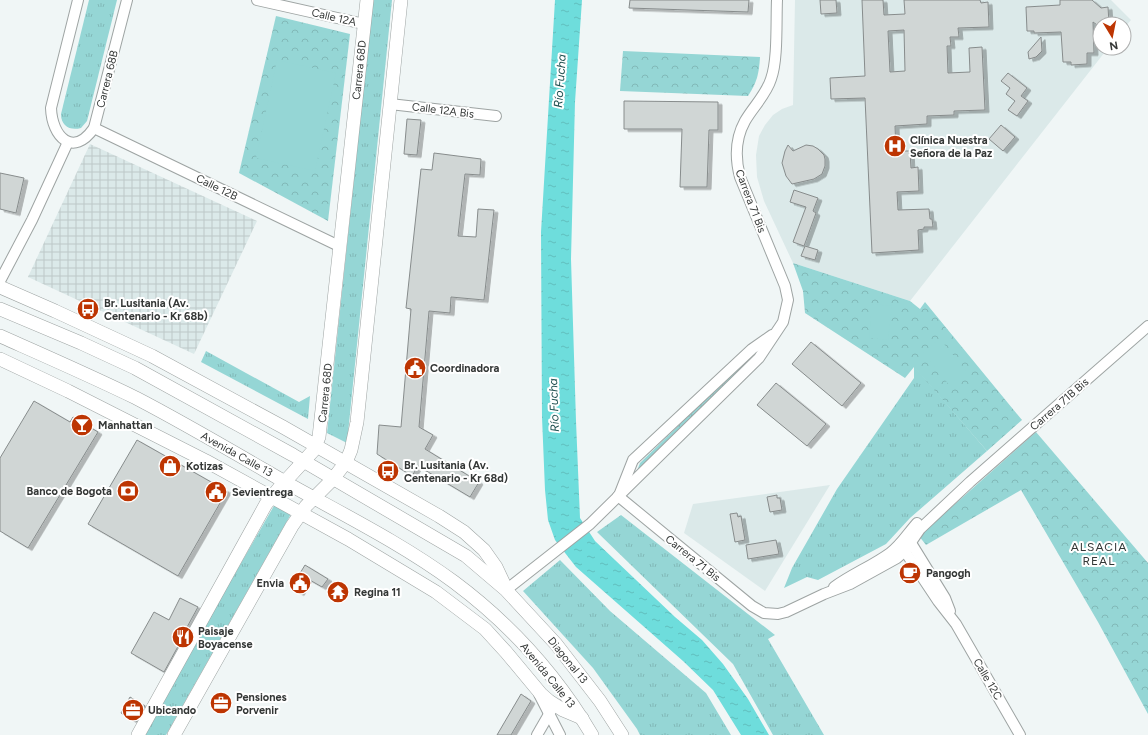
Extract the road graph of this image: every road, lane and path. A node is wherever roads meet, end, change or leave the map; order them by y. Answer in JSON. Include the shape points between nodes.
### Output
{"nodes":[{"id":1,"x":78,"y":0,"type":"edge"},
{"id":2,"x":127,"y":0,"type":"edge"},
{"id":3,"x":258,"y":0,"type":"edge"},
{"id":4,"x":367,"y":0,"type":"edge"},
{"id":5,"x":401,"y":0,"type":"edge"},
{"id":6,"x":777,"y":0,"type":"edge"},
{"id":7,"x":364,"y":24,"type":"junction"},
{"id":8,"x":390,"y":104,"type":"junction"},
{"id":9,"x":496,"y":116,"type":"dead end"},
{"id":10,"x":94,"y":128,"type":"junction"},
{"id":11,"x":68,"y":142,"type":"junction"},
{"id":12,"x":339,"y":246,"type":"junction"},
{"id":13,"x":0,"y":281,"type":"edge"},
{"id":14,"x":0,"y":287,"type":"edge"},
{"id":15,"x":0,"y":308,"type":"edge"},
{"id":16,"x":55,"y":310,"type":"junction"},
{"id":17,"x":1148,"y":326,"type":"edge"},
{"id":18,"x":777,"y":332,"type":"junction"},
{"id":19,"x":0,"y":336,"type":"edge"},
{"id":20,"x":112,"y":357,"type":"junction"},
{"id":21,"x":3,"y":359,"type":"edge"},
{"id":22,"x":316,"y":446,"type":"junction"},
{"id":23,"x":304,"y":462,"type":"junction"},
{"id":24,"x":346,"y":462,"type":"junction"},
{"id":25,"x":333,"y":479,"type":"junction"},
{"id":26,"x":285,"y":482,"type":"junction"},
{"id":27,"x":618,"y":496,"type":"junction"},
{"id":28,"x":271,"y":497,"type":"junction"},
{"id":29,"x":314,"y":498,"type":"junction"},
{"id":30,"x":301,"y":513,"type":"junction"},
{"id":31,"x":906,"y":543,"type":"junction"},
{"id":32,"x":506,"y":590,"type":"junction"},
{"id":33,"x":771,"y":614,"type":"joint"},
{"id":34,"x":472,"y":618,"type":"junction"},
{"id":35,"x":512,"y":632,"type":"junction"},
{"id":36,"x":552,"y":709,"type":"junction"},
{"id":37,"x":582,"y":718,"type":"junction"},
{"id":38,"x":138,"y":735,"type":"edge"},
{"id":39,"x":174,"y":735,"type":"edge"},
{"id":40,"x":537,"y":735,"type":"edge"},
{"id":41,"x":560,"y":735,"type":"edge"},
{"id":42,"x":592,"y":735,"type":"edge"},
{"id":43,"x":622,"y":735,"type":"edge"},
{"id":44,"x":1020,"y":735,"type":"edge"}],
"edges":[{"from":1,"to":11,"type":"street","via":[[51,108],[53,126]]},
{"from":2,"to":10,"type":"street","name":"Carrera 68B"},
{"from":3,"to":7,"type":"street","name":"Calle 12A"},
{"from":4,"to":7,"type":"main road","name":"Carrera 68D"},
{"from":5,"to":8,"type":"main road"},
{"from":6,"to":18,"type":"street","name":"Carrera 71 Bis","via":[[774,66],[771,79],[745,121],[738,136],[736,150],[740,177],[788,300],[784,322]]},
{"from":7,"to":12,"type":"main road","name":"Carrera 68D"},
{"from":8,"to":9,"type":"street","name":"Calle 12A Bis"},
{"from":8,"to":24,"type":"main road","via":[[357,422],[352,450]]},
{"from":10,"to":11,"type":"street","via":[[84,138]]},
{"from":10,"to":12,"type":"street","name":"Calle 12B"},
{"from":11,"to":13,"type":"street"},
{"from":12,"to":22,"type":"main road","name":"Carrera 68D","via":[[321,429]]},
{"from":14,"to":16,"type":"main road"},
{"from":15,"to":20,"type":"main road"},
{"from":16,"to":20,"type":"main road"},
{"from":16,"to":22,"type":"main road","via":[[152,356]]},
{"from":17,"to":31,"type":"street","name":"Carrera 71B Bis","via":[[970,482]]},
{"from":18,"to":27,"type":"street","name":"Carrera 71 Bis","via":[[759,358]]},
{"from":18,"to":27,"type":"street","name":"Carrera 71 Bis","via":[[752,349],[633,460]]},
{"from":19,"to":26,"type":"main road","name":"Avenida Calle 13","via":[[136,399]]},
{"from":20,"to":23,"type":"main road"},
{"from":21,"to":28,"type":"main road","name":"Avenida Calle 13"},
{"from":22,"to":23,"type":"main road","name":"Carrera 68D"},
{"from":22,"to":24,"type":"main road"},
{"from":23,"to":25,"type":"main road"},
{"from":23,"to":26,"type":"main road","name":"Carrera 68D"},
{"from":24,"to":25,"type":"main road"},
{"from":24,"to":32,"type":"main road","via":[[439,516],[477,542],[496,567]]},
{"from":25,"to":29,"type":"main road"},
{"from":25,"to":32,"type":"main road","via":[[460,553],[481,567]]},
{"from":26,"to":28,"type":"main road","name":"Carrera 68D"},
{"from":26,"to":29,"type":"main road","name":"Avenida Calle 13"},
{"from":27,"to":32,"type":"street","name":"Carrera 71 Bis","via":[[590,524]]},
{"from":27,"to":33,"type":"street","name":"Carrera 71 Bis","via":[[752,606]]},
{"from":28,"to":30,"type":"main road","name":"Avenida Calle 13"},
{"from":28,"to":38,"type":"main road","name":"Carrera 68D"},
{"from":29,"to":30,"type":"main road"},
{"from":29,"to":35,"type":"main road","name":"Avenida Calle 13","via":[[431,566],[477,600]]},
{"from":30,"to":34,"type":"main road","name":"Avenida Calle 13","via":[[413,577]]},
{"from":30,"to":39,"type":"main road"},
{"from":31,"to":33,"type":"street","name":"Carrera 71B Bis","via":[[888,564],[850,584],[786,612]]},
{"from":31,"to":44,"type":"street","name":"Calle 12C","via":[[938,601],[956,624]]},
{"from":32,"to":43,"type":"main road","name":"Diagonal 13","via":[[556,644],[600,701]]},
{"from":34,"to":35,"type":"main road"},
{"from":34,"to":36,"type":"main road","name":"Avenida Calle 13","via":[[494,638]]},
{"from":35,"to":37,"type":"main road","name":"Avenida Calle 13","via":[[551,676]]},
{"from":36,"to":37,"type":"main road","name":"Avenida Calle 13"},
{"from":36,"to":40,"type":"street"},
{"from":36,"to":41,"type":"street"},
{"from":37,"to":42,"type":"main road"}]}
